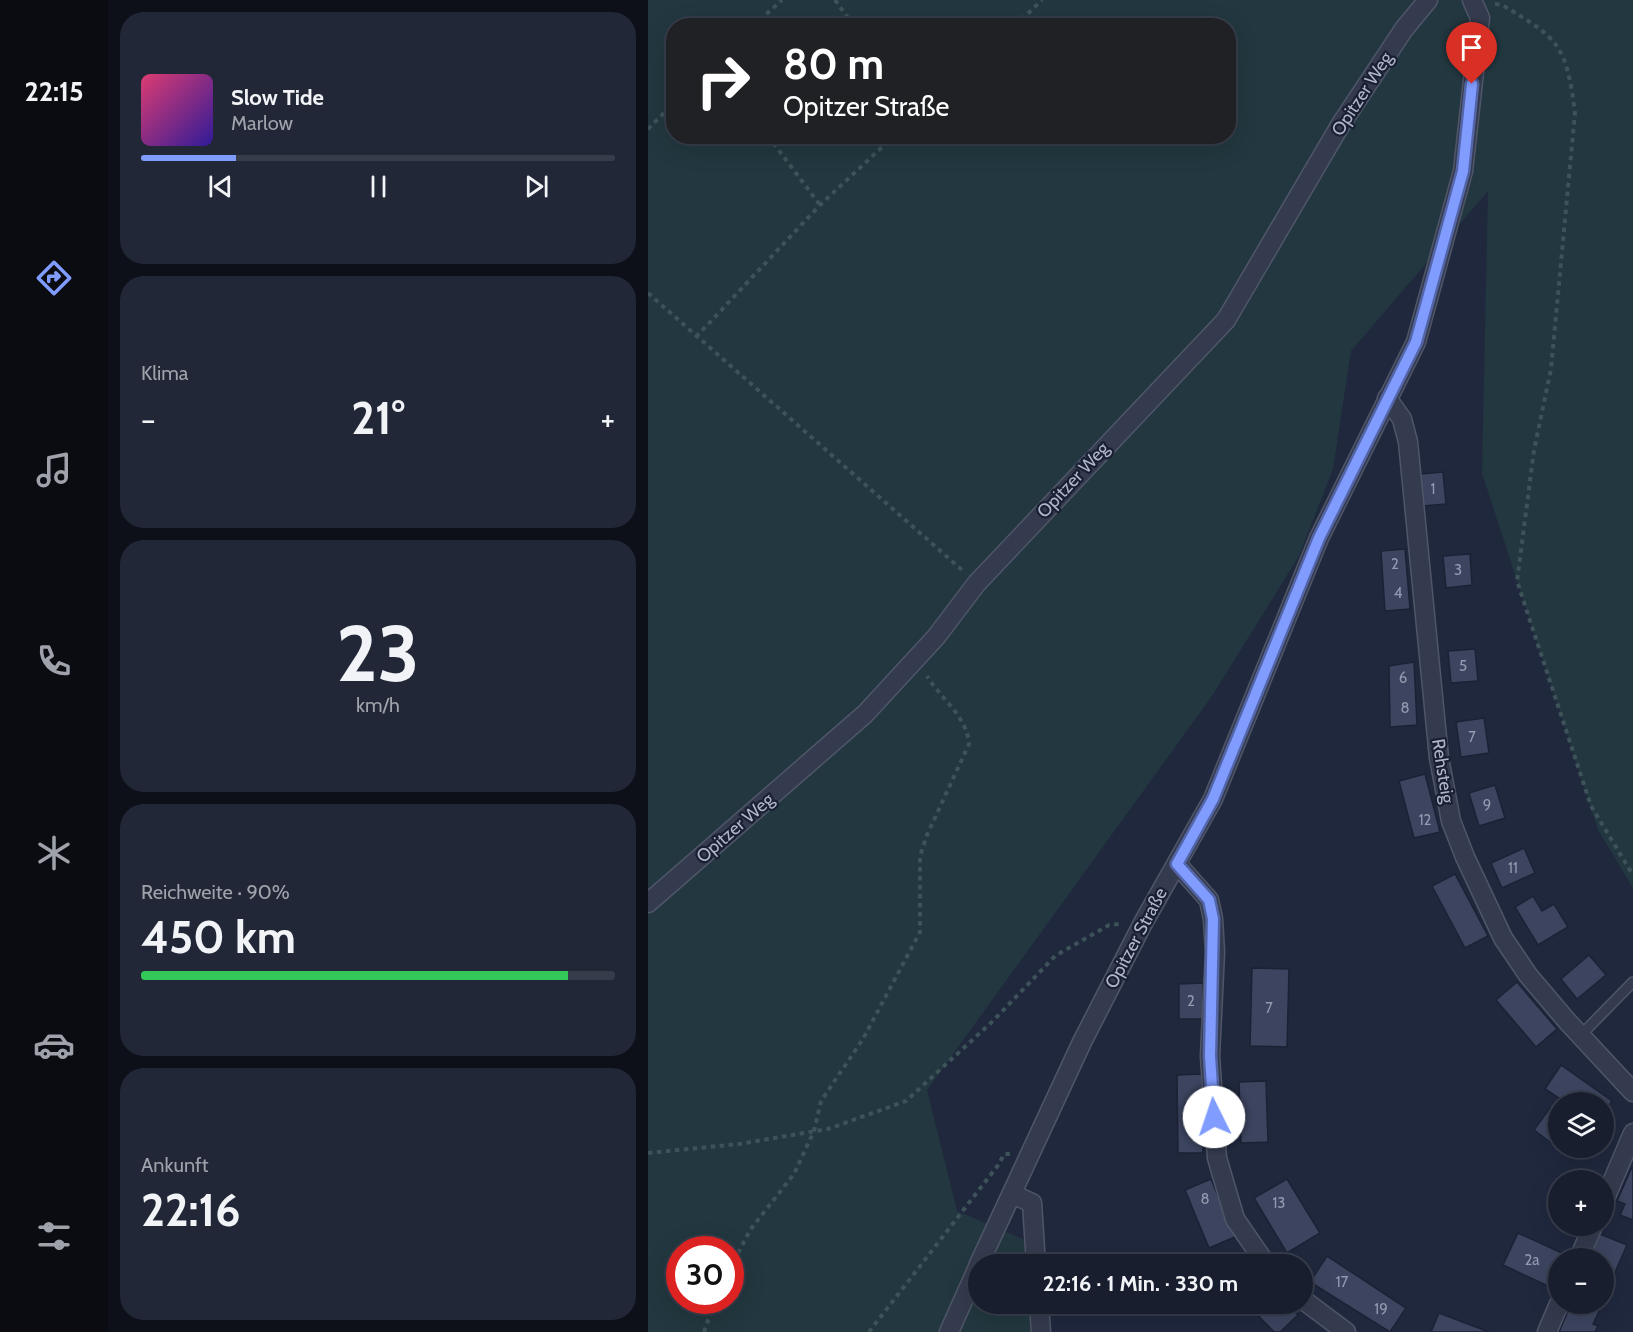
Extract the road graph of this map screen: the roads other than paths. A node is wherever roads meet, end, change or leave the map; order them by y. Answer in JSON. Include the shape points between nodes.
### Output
{"nodes":[{"id":1,"x":1428,"y":0,"type":"edge"},
{"id":2,"x":1473,"y":0,"type":"edge"},
{"id":3,"x":1387,"y":398,"type":"junction"},
{"id":4,"x":1177,"y":864,"type":"junction"},
{"id":5,"x":648,"y":903,"type":"edge"},
{"id":6,"x":1633,"y":982,"type":"edge"},
{"id":7,"x":1580,"y":1037,"type":"junction"},
{"id":8,"x":1633,"y":1092,"type":"edge"},
{"id":9,"x":1633,"y":1133,"type":"edge"},
{"id":10,"x":1614,"y":1178,"type":"edge"},
{"id":11,"x":1012,"y":1194,"type":"junction"},
{"id":12,"x":984,"y":1254,"type":"edge"},
{"id":13,"x":1035,"y":1254,"type":"edge"},
{"id":14,"x":1259,"y":1254,"type":"edge"},
{"id":15,"x":968,"y":1290,"type":"edge"},
{"id":16,"x":1313,"y":1307,"type":"edge"},
{"id":17,"x":1040,"y":1314,"type":"edge"},
{"id":18,"x":1555,"y":1314,"type":"edge"},
{"id":19,"x":949,"y":1332,"type":"edge"},
{"id":20,"x":1041,"y":1332,"type":"edge"},
{"id":21,"x":1346,"y":1332,"type":"edge"},
{"id":22,"x":1547,"y":1332,"type":"edge"}],
"edges":[{"from":1,"to":5,"type":"street","name":"Opitzer Weg","via":[[1341,124],[1226,320],[977,583],[918,657],[865,714]]},
{"from":2,"to":3,"type":"street","name":"Opitzer Straße","via":[[1480,18],[1463,171],[1416,342]]},
{"from":3,"to":4,"type":"street","name":"Opitzer Straße","via":[[1319,538],[1213,799]]},
{"from":3,"to":7,"type":"street","name":"Rehsteig","via":[[1402,419],[1408,442],[1439,758],[1451,821],[1503,938]]},
{"from":4,"to":11,"type":"street","name":"Opitzer Straße","via":[[1082,1042]]},
{"from":4,"to":14,"type":"street","via":[[1209,900],[1213,919],[1210,1056],[1217,1158],[1235,1220]]},
{"from":6,"to":7,"type":"lane"},
{"from":7,"to":8,"type":"street","name":"Rehsteig"},
{"from":9,"to":10,"type":"street"},
{"from":11,"to":12,"type":"street","name":"Opitzer Straße"},
{"from":11,"to":13,"type":"street","via":[[1032,1203]]},
{"from":15,"to":19,"type":"street","name":"Opitzer Straße"},
{"from":16,"to":21,"type":"street"},
{"from":17,"to":20,"type":"street"},
{"from":18,"to":22,"type":"street"}]}
